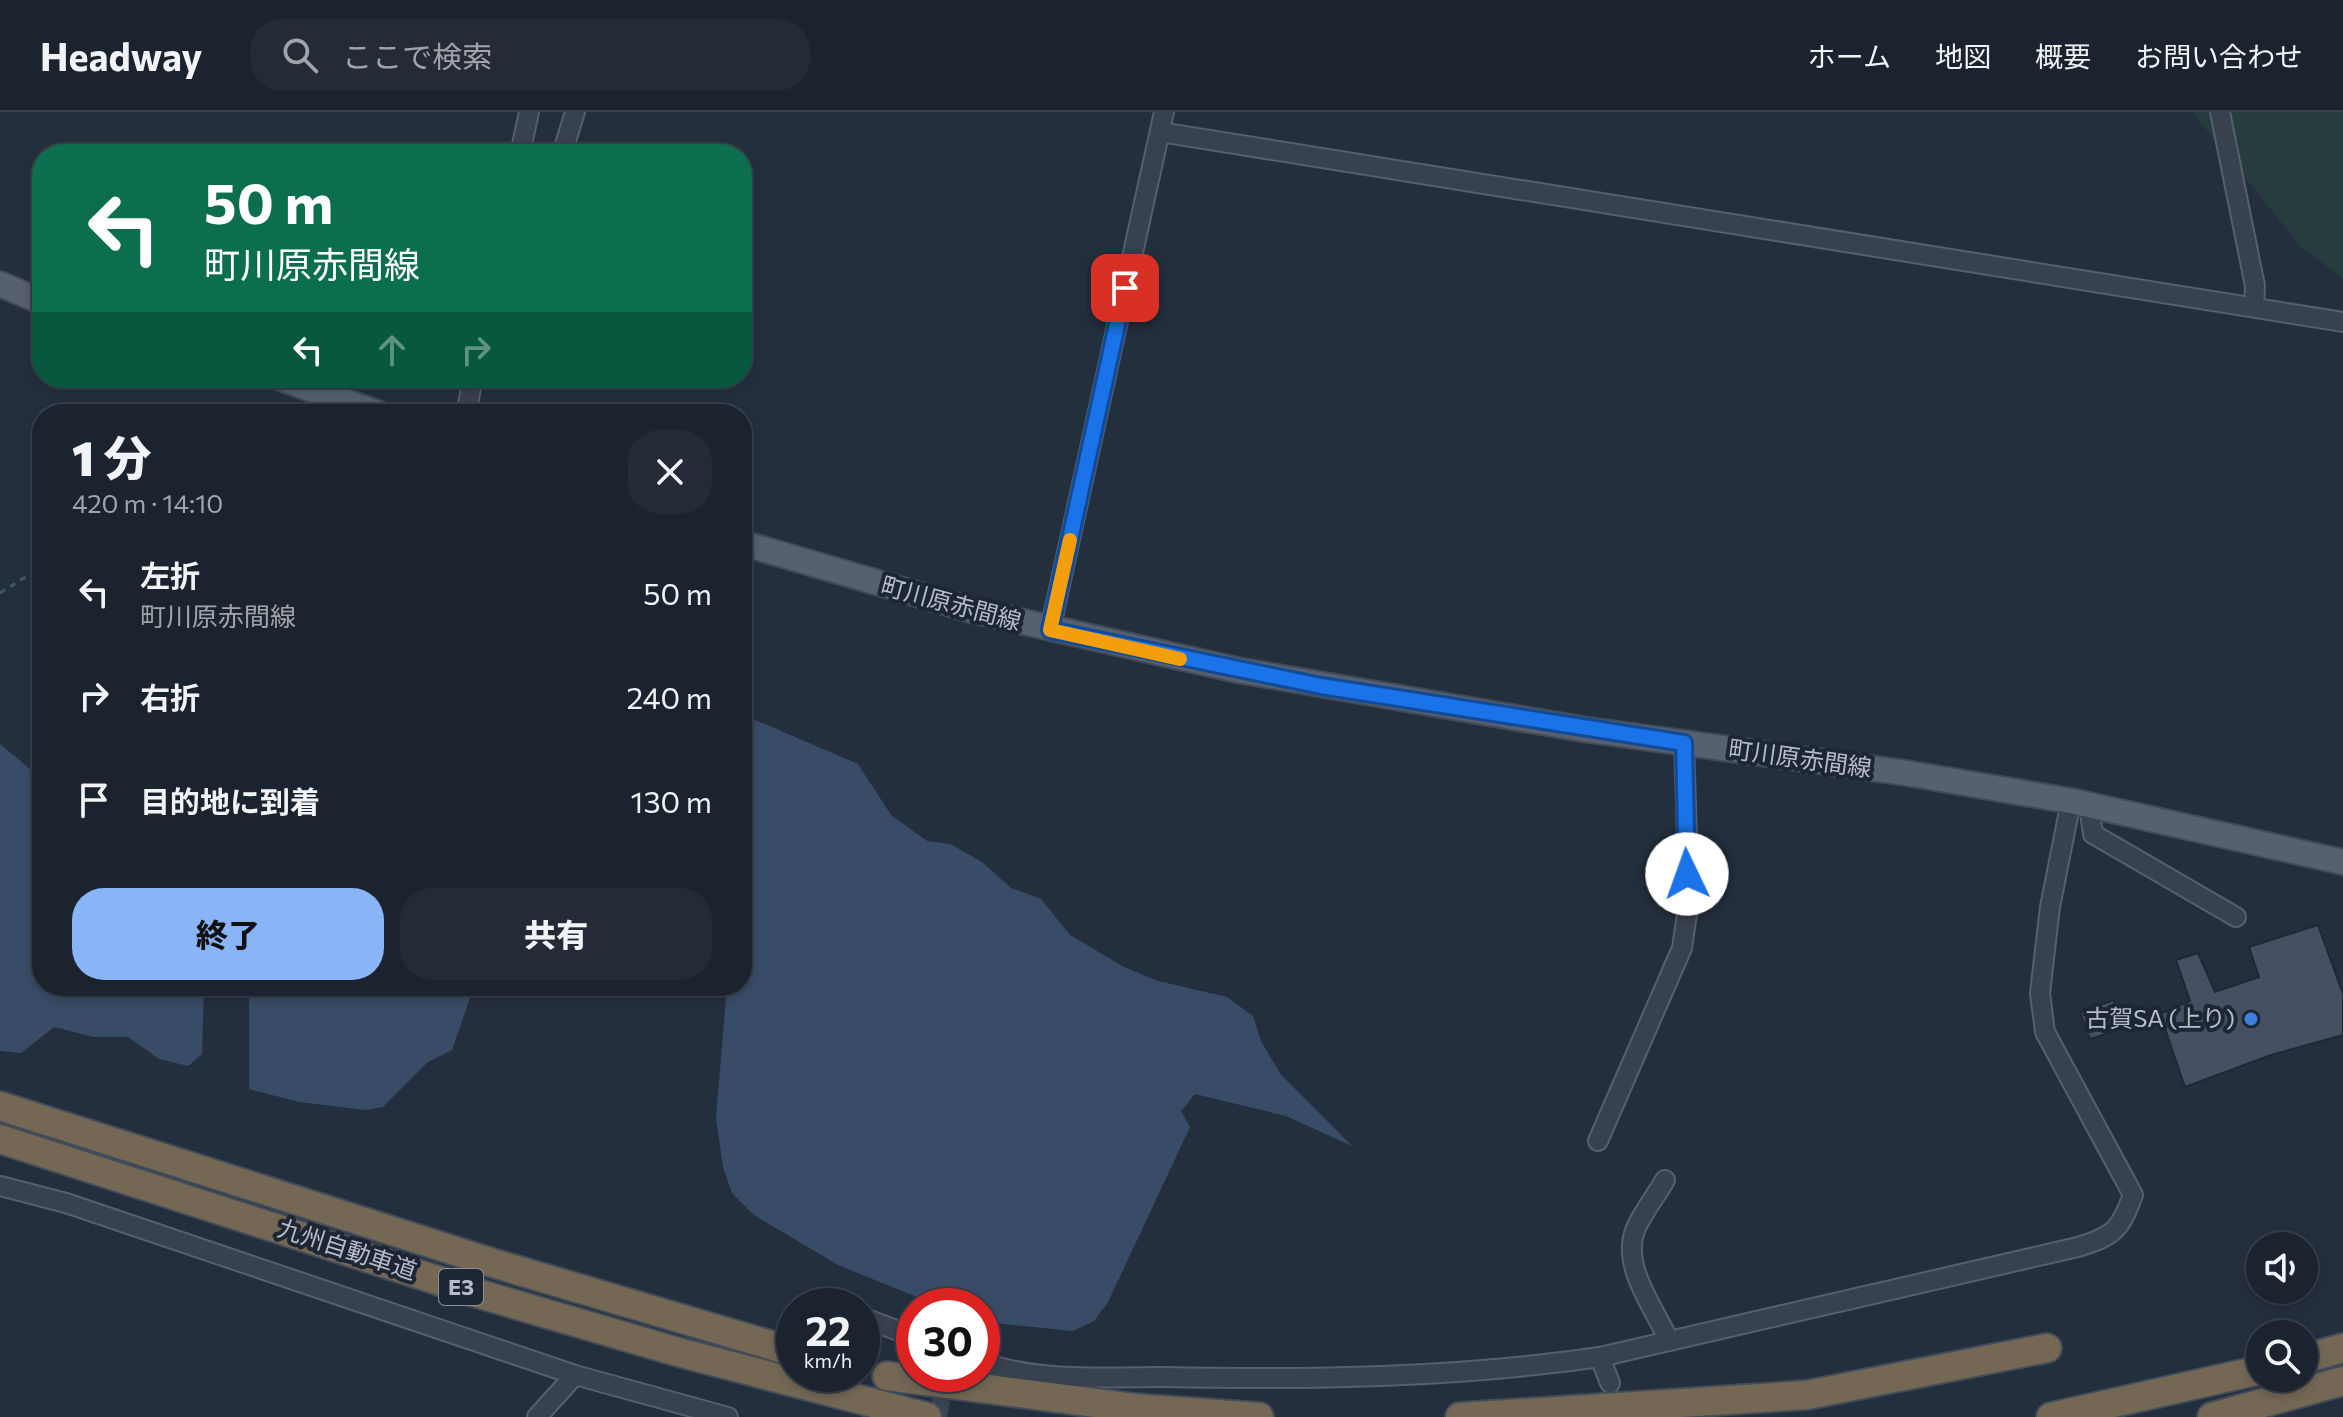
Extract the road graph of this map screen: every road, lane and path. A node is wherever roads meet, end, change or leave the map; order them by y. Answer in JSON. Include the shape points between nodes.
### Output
{"nodes":[{"id":1,"x":529,"y":112,"type":"edge"},
{"id":2,"x":575,"y":112,"type":"edge"},
{"id":3,"x":1164,"y":112,"type":"edge"},
{"id":4,"x":2220,"y":112,"type":"edge"},
{"id":5,"x":1160,"y":132,"type":"junction"},
{"id":6,"x":522,"y":144,"type":"edge"},
{"id":7,"x":565,"y":144,"type":"edge"},
{"id":8,"x":0,"y":284,"type":"edge"},
{"id":9,"x":32,"y":298,"type":"edge"},
{"id":10,"x":2254,"y":307,"type":"junction"},
{"id":11,"x":2343,"y":322,"type":"edge"},
{"id":12,"x":308,"y":388,"type":"edge"},
{"id":13,"x":352,"y":404,"type":"edge"},
{"id":14,"x":752,"y":546,"type":"edge"},
{"id":15,"x":32,"y":573,"type":"edge"},
{"id":16,"x":0,"y":593,"type":"edge"},
{"id":17,"x":1050,"y":630,"type":"junction"},
{"id":18,"x":1684,"y":743,"type":"junction"},
{"id":19,"x":2080,"y":803,"type":"junction"},
{"id":20,"x":2343,"y":862,"type":"edge"},
{"id":21,"x":2236,"y":917,"type":"dead end"},
{"id":22,"x":0,"y":1106,"type":"edge"},
{"id":23,"x":0,"y":1139,"type":"edge"},
{"id":24,"x":1598,"y":1141,"type":"dead end"},
{"id":25,"x":1665,"y":1180,"type":"dead end"},
{"id":26,"x":0,"y":1186,"type":"edge"},
{"id":27,"x":1668,"y":1339,"type":"junction"},
{"id":28,"x":776,"y":1347,"type":"edge"},
{"id":29,"x":2047,"y":1348,"type":"dead end"},
{"id":30,"x":2343,"y":1348,"type":"edge"},
{"id":31,"x":2318,"y":1355,"type":"edge"},
{"id":32,"x":1600,"y":1357,"type":"junction"},
{"id":33,"x":1000,"y":1368,"type":"edge"},
{"id":34,"x":2246,"y":1373,"type":"edge"},
{"id":35,"x":880,"y":1374,"type":"edge"},
{"id":36,"x":880,"y":1374,"type":"edge"},
{"id":37,"x":575,"y":1375,"type":"junction"},
{"id":38,"x":2343,"y":1381,"type":"edge"},
{"id":39,"x":1610,"y":1383,"type":"dead end"},
{"id":40,"x":537,"y":1417,"type":"edge"},
{"id":41,"x":728,"y":1417,"type":"edge"},
{"id":42,"x":927,"y":1417,"type":"edge"},
{"id":43,"x":1081,"y":1417,"type":"edge"},
{"id":44,"x":1259,"y":1417,"type":"edge"},
{"id":45,"x":1460,"y":1417,"type":"edge"},
{"id":46,"x":2051,"y":1417,"type":"edge"},
{"id":47,"x":2212,"y":1417,"type":"edge"}],
"edges":[{"from":1,"to":6,"type":"street"},
{"from":2,"to":7,"type":"street"},
{"from":3,"to":5,"type":"street"},
{"from":4,"to":10,"type":"street","via":[[2255,286]]},
{"from":5,"to":10,"type":"street"},
{"from":5,"to":17,"type":"street"},
{"from":8,"to":9,"type":"main road"},
{"from":10,"to":11,"type":"street"},
{"from":12,"to":13,"type":"main road"},
{"from":14,"to":17,"type":"main road","name":"町川原赤間線"},
{"from":15,"to":16,"type":"path"},
{"from":17,"to":18,"type":"main road","name":"町川原赤間線","via":[[1321,686]]},
{"from":18,"to":19,"type":"main road","name":"町川原赤間線"},
{"from":18,"to":24,"type":"street","via":[[1689,900],[1682,948]]},
{"from":19,"to":20,"type":"main road","name":"町川原赤間線"},
{"from":19,"to":21,"type":"street","via":[[2093,834]]},
{"from":19,"to":27,"type":"street","via":[[2050,907],[2042,978],[2045,1032],[2133,1195],[2122,1224],[2106,1239],[2078,1247]]},
{"from":22,"to":28,"type":"highway","name":"九州自動車道","number":"E3"},
{"from":23,"to":42,"type":"highway","name":"九州自動車道","number":"E3","via":[[483,1295]]},
{"from":25,"to":27,"type":"street","via":[[1636,1229],[1631,1250]]},
{"from":26,"to":37,"type":"street","via":[[66,1203]]},
{"from":27,"to":32,"type":"street"},
{"from":29,"to":45,"type":"highway","via":[[1807,1395]]},
{"from":30,"to":31,"type":"highway"},
{"from":32,"to":33,"type":"street","via":[[1514,1369],[1287,1380]]},
{"from":32,"to":39,"type":"street"},
{"from":34,"to":46,"type":"highway"},
{"from":35,"to":43,"type":"highway"},
{"from":36,"to":44,"type":"highway","via":[[1134,1408]]},
{"from":37,"to":40,"type":"street"},
{"from":37,"to":41,"type":"street"},
{"from":38,"to":47,"type":"highway"}]}
